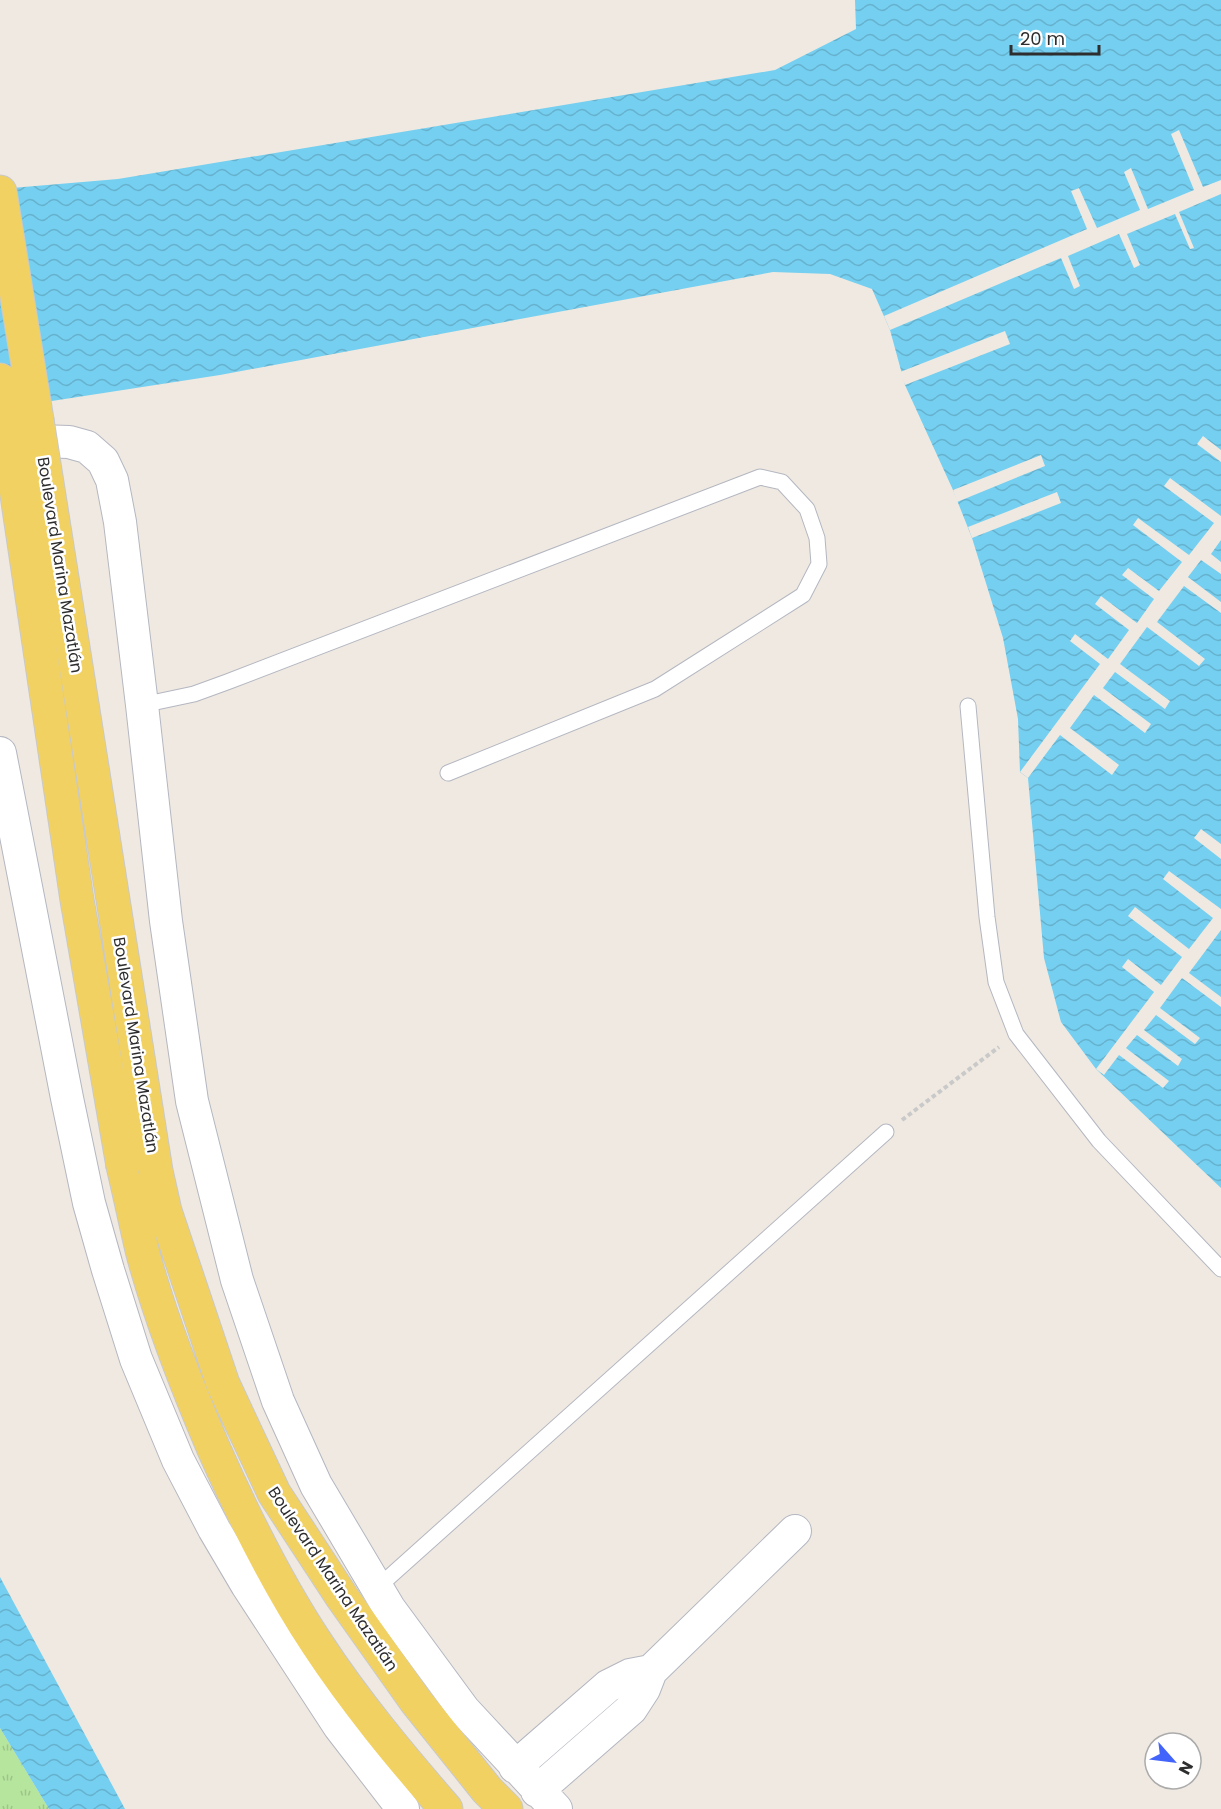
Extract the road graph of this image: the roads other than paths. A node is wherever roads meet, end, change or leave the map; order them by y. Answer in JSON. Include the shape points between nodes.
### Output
{"nodes":[{"id":1,"x":0,"y":192,"type":"edge"},
{"id":2,"x":0,"y":380,"type":"edge"},
{"id":3,"x":0,"y":451,"type":"edge"},
{"id":4,"x":142,"y":705,"type":"junction"},
{"id":5,"x":968,"y":706,"type":"dead end"},
{"id":6,"x":0,"y":753,"type":"edge"},
{"id":7,"x":448,"y":773,"type":"dead end"},
{"id":8,"x":885,"y":1132,"type":"road end"},
{"id":9,"x":1221,"y":1269,"type":"edge"},
{"id":10,"x":795,"y":1531,"type":"dead end"},
{"id":11,"x":377,"y":1588,"type":"junction"},
{"id":12,"x":651,"y":1671,"type":"junction"},
{"id":13,"x":515,"y":1767,"type":"junction"},
{"id":14,"x":547,"y":1800,"type":"edge"},
{"id":15,"x":403,"y":1809,"type":"edge"},
{"id":16,"x":446,"y":1809,"type":"edge"},
{"id":17,"x":506,"y":1809,"type":"edge"}],
"edges":[{"from":1,"to":17,"type":"main road","name":"Boulevard Marina Mazatlán","bridge":true,"via":[[165,1211],[223,1384],[274,1493],[415,1700]]},
{"from":2,"to":16,"type":"main road","name":"Boulevard Marina Mazatlán","bridge":true,"via":[[77,900],[123,1166],[160,1312],[190,1394],[271,1567],[352,1695]]},
{"from":3,"to":4,"type":"street","name":"Boulevard Marina Mazatlán","via":[[39,441],[69,442],[87,447],[103,461],[112,480],[120,522]]},
{"from":4,"to":7,"type":"lane","via":[[227,682],[760,477],[782,482],[807,508],[819,564],[803,595],[655,689]]},
{"from":4,"to":11,"type":"street","name":"Boulevard Marina Mazatlán","via":[[166,921],[192,1101],[237,1280],[278,1401],[312,1474]]},
{"from":5,"to":9,"type":"lane","via":[[996,982],[1016,1034],[1099,1141]]},
{"from":6,"to":15,"type":"street","via":[[89,1203],[136,1359],[178,1460],[247,1585],[339,1726]]},
{"from":8,"to":11,"type":"lane"},
{"from":10,"to":12,"type":"street"},
{"from":11,"to":13,"type":"street","name":"Boulevard Marina Mazatlán","via":[[464,1710]]},
{"from":12,"to":13,"type":"street","via":[[608,1686]]},
{"from":12,"to":14,"type":"street","via":[[631,1709]]},
{"from":13,"to":14,"type":"street","name":"Boulevard Marina Mazatlán"}]}
